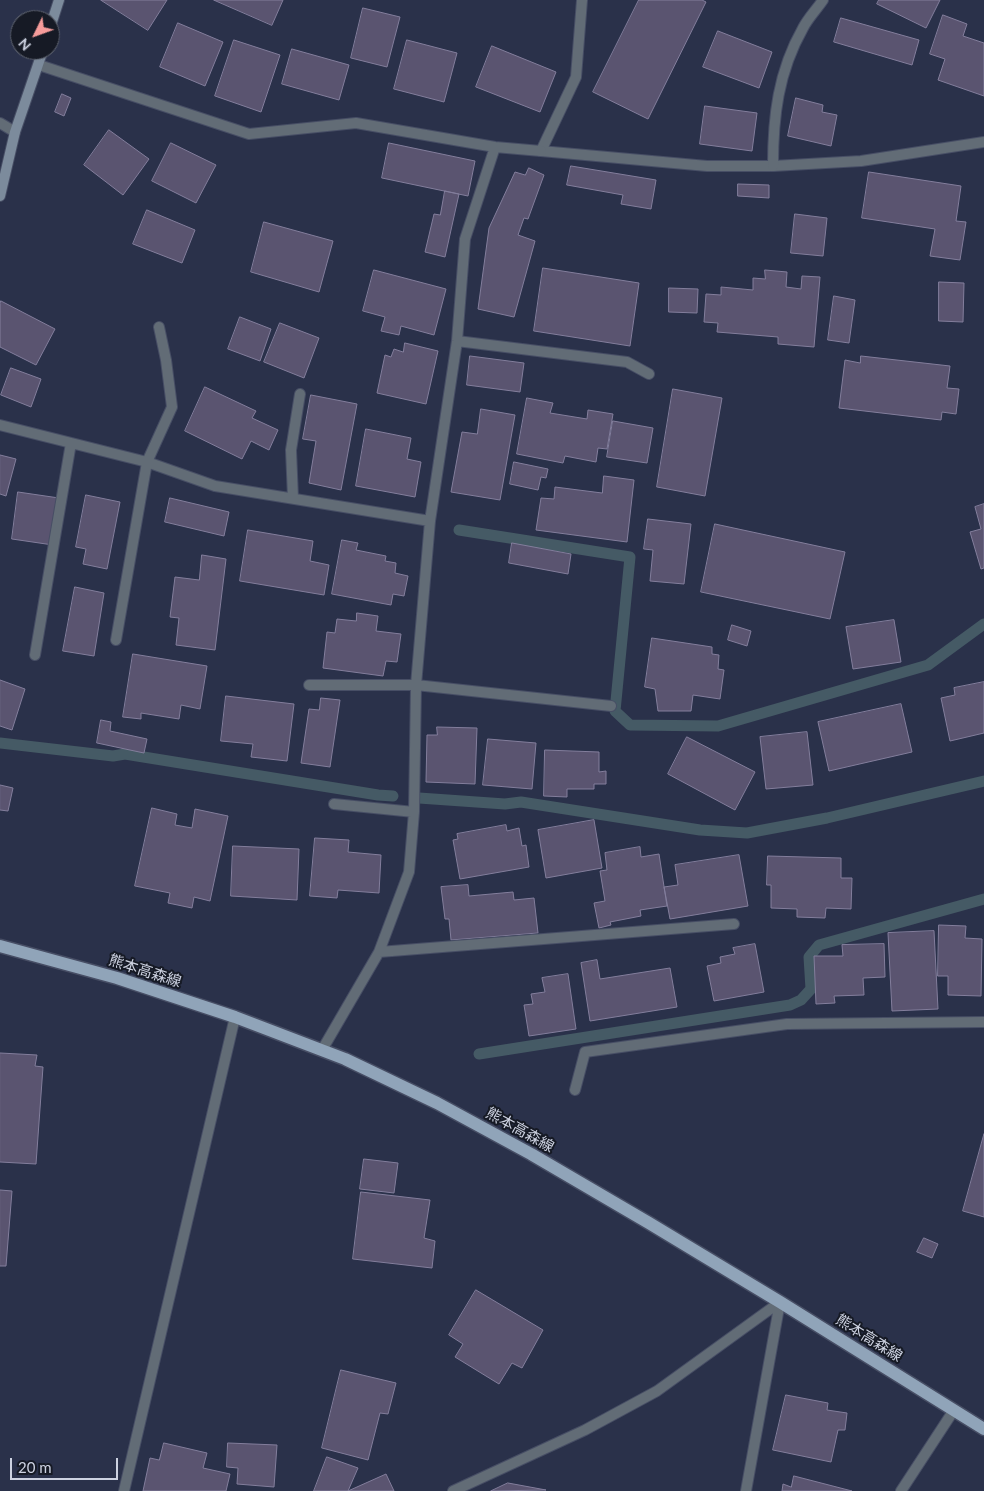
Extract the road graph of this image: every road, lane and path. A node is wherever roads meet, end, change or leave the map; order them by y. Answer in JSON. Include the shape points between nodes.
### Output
{"nodes":[{"id":1,"x":582,"y":0,"type":"edge"},
{"id":2,"x":823,"y":0,"type":"edge"},
{"id":3,"x":40,"y":60,"type":"edge"},
{"id":4,"x":39,"y":65,"type":"junction"},
{"id":5,"x":0,"y":123,"type":"edge"},
{"id":6,"x":15,"y":132,"type":"junction"},
{"id":7,"x":984,"y":142,"type":"edge"},
{"id":8,"x":495,"y":147,"type":"junction"},
{"id":9,"x":541,"y":151,"type":"junction"},
{"id":10,"x":773,"y":166,"type":"junction"},
{"id":11,"x":0,"y":196,"type":"edge"},
{"id":12,"x":159,"y":327,"type":"dead end"},
{"id":13,"x":457,"y":341,"type":"junction"},
{"id":14,"x":649,"y":374,"type":"dead end"},
{"id":15,"x":300,"y":394,"type":"dead end"},
{"id":16,"x":0,"y":425,"type":"edge"},
{"id":17,"x":71,"y":443,"type":"junction"},
{"id":18,"x":148,"y":462,"type":"junction"},
{"id":19,"x":293,"y":498,"type":"junction"},
{"id":20,"x":430,"y":521,"type":"junction"},
{"id":21,"x":116,"y":640,"type":"dead end"},
{"id":22,"x":35,"y":655,"type":"dead end"},
{"id":23,"x":309,"y":685,"type":"dead end"},
{"id":24,"x":416,"y":685,"type":"junction"},
{"id":25,"x":611,"y":706,"type":"dead end"},
{"id":26,"x":334,"y":804,"type":"dead end"},
{"id":27,"x":414,"y":812,"type":"junction"},
{"id":28,"x":734,"y":924,"type":"dead end"},
{"id":29,"x":0,"y":946,"type":"edge"},
{"id":30,"x":379,"y":952,"type":"junction"},
{"id":31,"x":235,"y":1018,"type":"junction"},
{"id":32,"x":984,"y":1022,"type":"edge"},
{"id":33,"x":322,"y":1050,"type":"junction"},
{"id":34,"x":575,"y":1090,"type":"dead end"},
{"id":35,"x":780,"y":1302,"type":"junction"},
{"id":36,"x":954,"y":1410,"type":"junction"},
{"id":37,"x":984,"y":1429,"type":"edge"},
{"id":38,"x":124,"y":1491,"type":"edge"},
{"id":39,"x":453,"y":1491,"type":"edge"},
{"id":40,"x":746,"y":1491,"type":"edge"},
{"id":41,"x":901,"y":1491,"type":"edge"}],
"edges":[{"from":1,"to":9,"type":"street","via":[[576,77]]},
{"from":2,"to":10,"type":"street","via":[[803,28],[785,66],[775,109]]},
{"from":3,"to":4,"type":"main road"},
{"from":4,"to":6,"type":"main road"},
{"from":4,"to":8,"type":"street","via":[[249,134],[356,123]]},
{"from":5,"to":6,"type":"street"},
{"from":6,"to":11,"type":"main road"},
{"from":7,"to":10,"type":"street","via":[[861,161]]},
{"from":8,"to":9,"type":"street"},
{"from":8,"to":13,"type":"street","via":[[465,240]]},
{"from":9,"to":10,"type":"street","via":[[707,166]]},
{"from":12,"to":18,"type":"street","via":[[172,407]]},
{"from":13,"to":14,"type":"street","via":[[627,362]]},
{"from":13,"to":20,"type":"street"},
{"from":15,"to":19,"type":"street","via":[[291,450]]},
{"from":16,"to":17,"type":"street"},
{"from":17,"to":18,"type":"street"},
{"from":17,"to":22,"type":"street"},
{"from":18,"to":19,"type":"street","via":[[215,486]]},
{"from":18,"to":21,"type":"street"},
{"from":19,"to":20,"type":"street"},
{"from":20,"to":24,"type":"street"},
{"from":23,"to":24,"type":"street"},
{"from":24,"to":25,"type":"street"},
{"from":24,"to":27,"type":"street"},
{"from":26,"to":27,"type":"street"},
{"from":27,"to":30,"type":"street","via":[[409,872]]},
{"from":28,"to":30,"type":"street"},
{"from":29,"to":31,"type":"main road","name":"熊本高森線","via":[[117,978]]},
{"from":30,"to":33,"type":"street"},
{"from":31,"to":33,"type":"main road","name":"熊本高森線"},
{"from":31,"to":38,"type":"street"},
{"from":32,"to":34,"type":"street","via":[[787,1024],[584,1052]]},
{"from":33,"to":35,"type":"main road","name":"熊本高森線","via":[[437,1103],[531,1154]]},
{"from":35,"to":36,"type":"main road","name":"熊本高森線"},
{"from":35,"to":39,"type":"street","via":[[657,1391],[585,1430]]},
{"from":35,"to":40,"type":"street"},
{"from":36,"to":37,"type":"main road","name":"熊本高森線"},
{"from":36,"to":41,"type":"street"}]}
